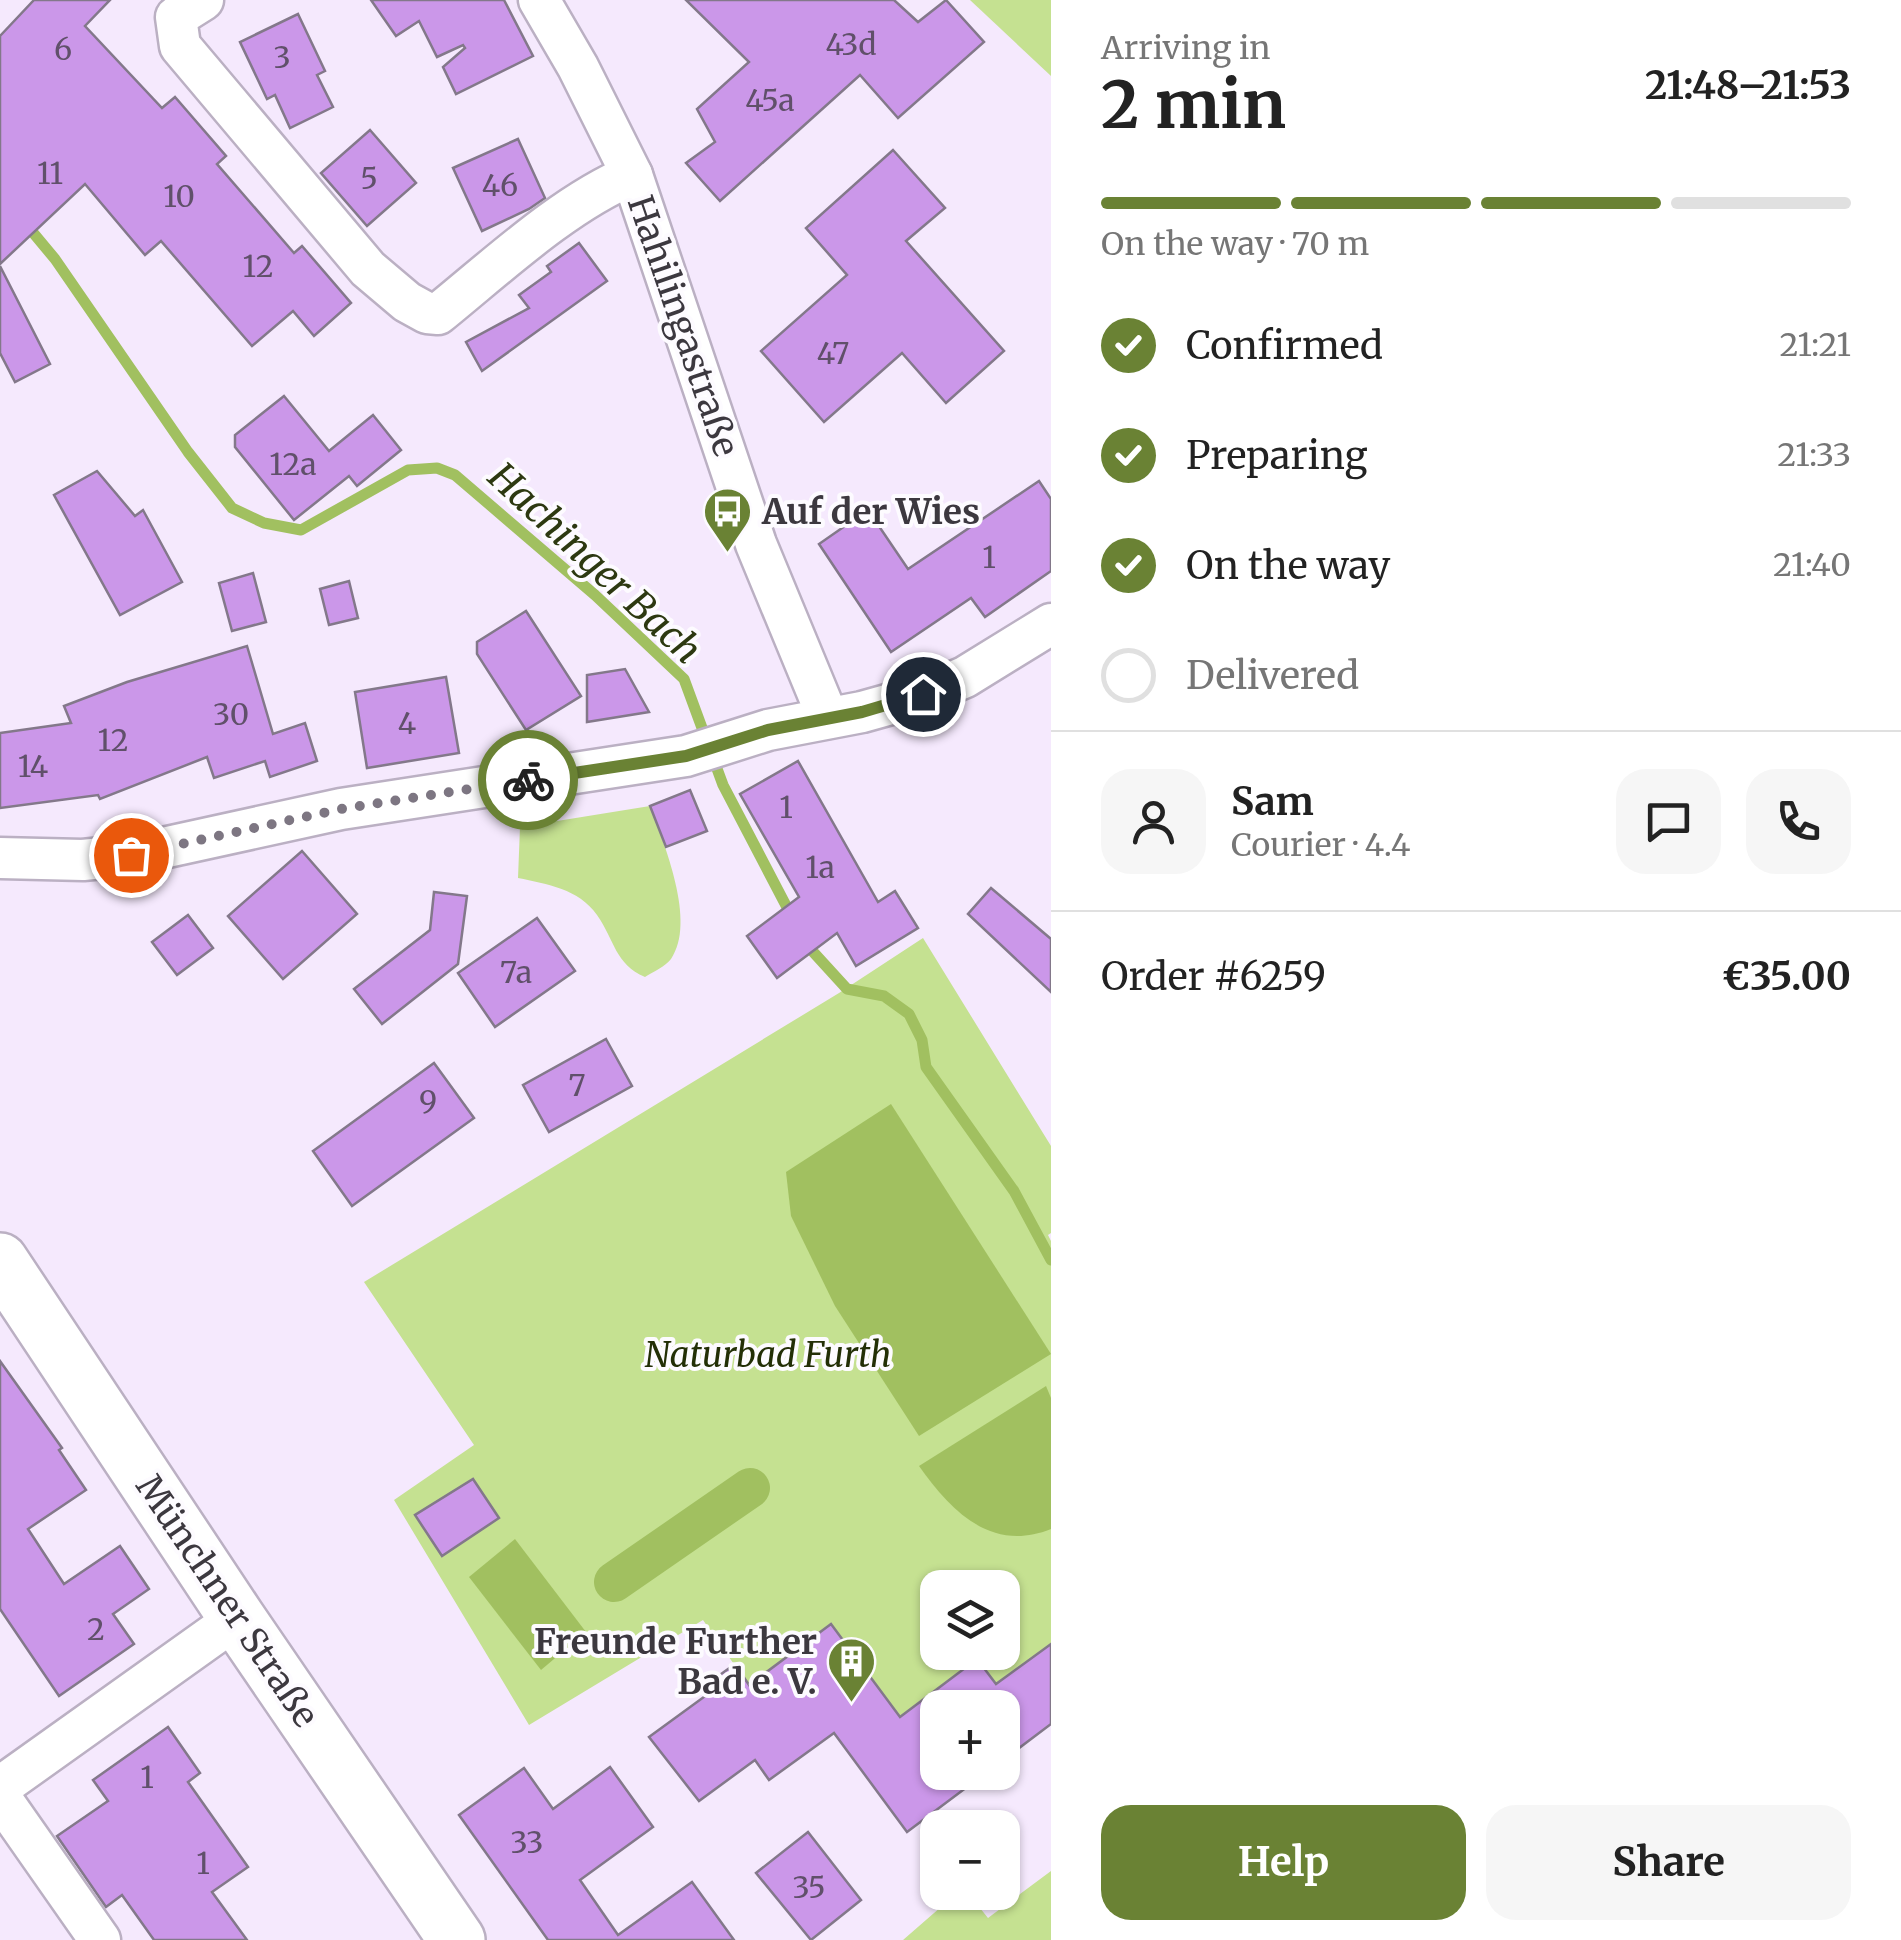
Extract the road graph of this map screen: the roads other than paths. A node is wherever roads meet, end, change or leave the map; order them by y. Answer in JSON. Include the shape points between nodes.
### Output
{"nodes":[{"id":1,"x":204,"y":0,"type":"edge"},
{"id":2,"x":539,"y":0,"type":"edge"},
{"id":3,"x":632,"y":175,"type":"junction"},
{"id":4,"x":1051,"y":624,"type":"edge"},
{"id":5,"x":828,"y":718,"type":"junction"},
{"id":6,"x":0,"y":858,"type":"edge"},
{"id":7,"x":0,"y":1260,"type":"edge"},
{"id":8,"x":237,"y":1618,"type":"junction"},
{"id":9,"x":0,"y":1787,"type":"edge"},
{"id":10,"x":0,"y":1797,"type":"edge"},
{"id":11,"x":100,"y":1940,"type":"edge"},
{"id":12,"x":457,"y":1940,"type":"edge"}],
"edges":[{"from":1,"to":3,"type":"street","via":[[176,17],[180,46],[368,269],[427,314],[438,314],[532,238]]},
{"from":2,"to":3,"type":"street","name":"Hahilingastraße"},
{"from":3,"to":5,"type":"street","name":"Hahilingastraße","via":[[756,544]]},
{"from":4,"to":5,"type":"street","via":[[965,677],[886,706]]},
{"from":5,"to":6,"type":"street","via":[[711,748],[341,809],[131,855]]},
{"from":7,"to":8,"type":"main road","name":"Münchner Straße"},
{"from":8,"to":9,"type":"street"},
{"from":8,"to":12,"type":"main road","name":"Münchner Straße"},
{"from":10,"to":11,"type":"street"}]}
